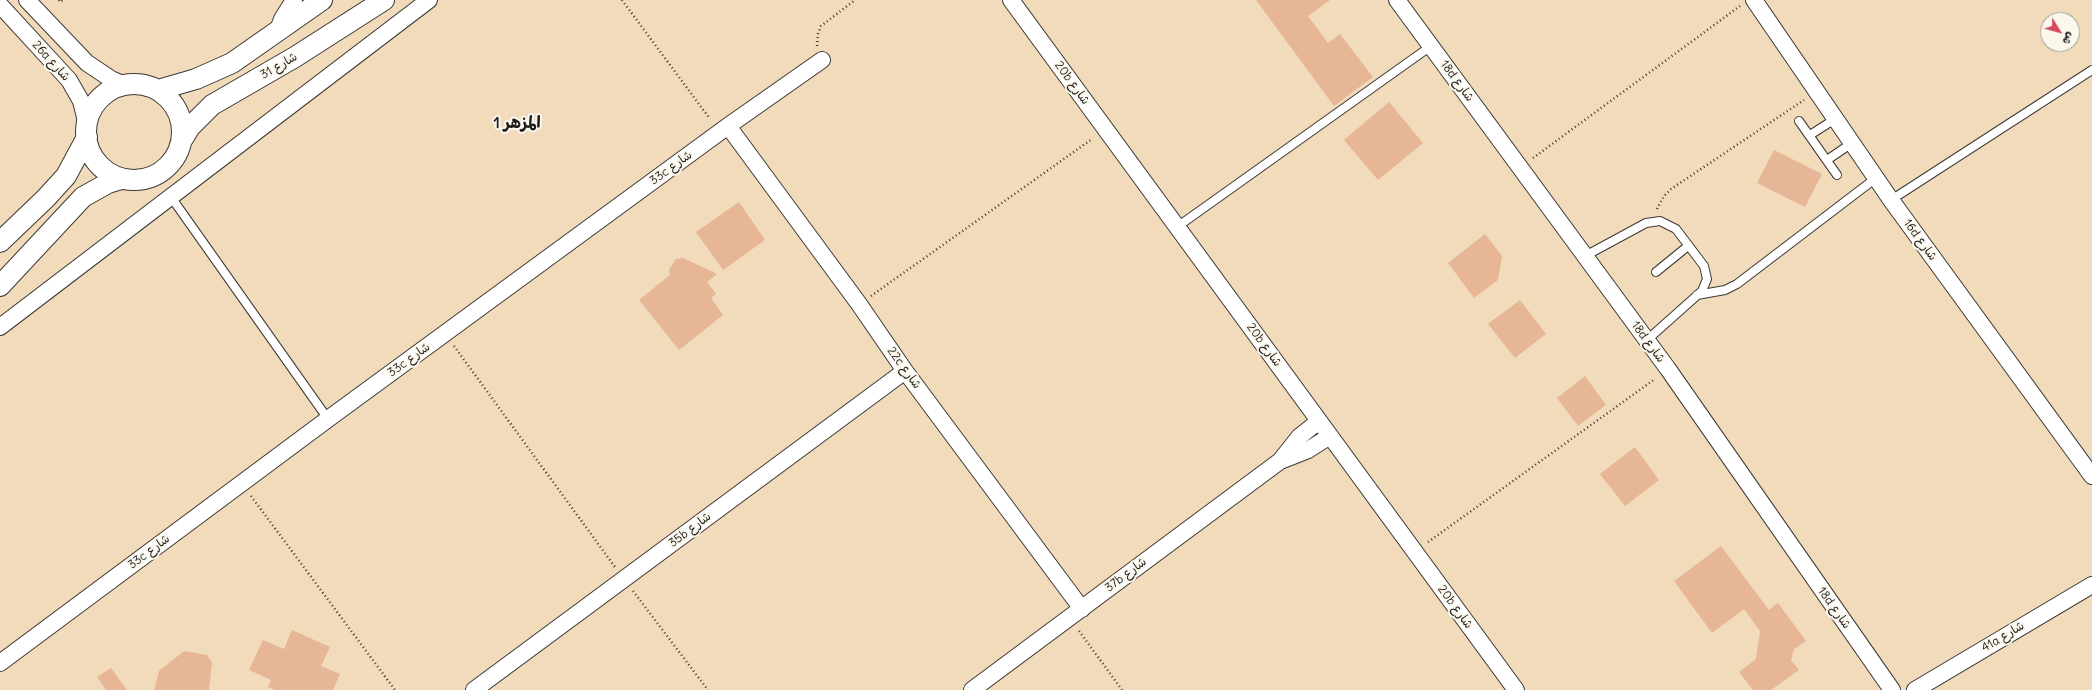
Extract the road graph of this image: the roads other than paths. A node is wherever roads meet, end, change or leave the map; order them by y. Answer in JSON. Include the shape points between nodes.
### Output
{"nodes":[{"id":1,"x":27,"y":0,"type":"edge"},
{"id":2,"x":294,"y":0,"type":"edge"},
{"id":3,"x":322,"y":0,"type":"edge"},
{"id":4,"x":384,"y":0,"type":"edge"},
{"id":5,"x":429,"y":0,"type":"edge"},
{"id":6,"x":1011,"y":0,"type":"edge"},
{"id":7,"x":1397,"y":0,"type":"edge"},
{"id":8,"x":1748,"y":2,"type":"edge"},
{"id":9,"x":0,"y":6,"type":"edge"},
{"id":10,"x":277,"y":33,"type":"junction"},
{"id":11,"x":1431,"y":46,"type":"junction"},
{"id":12,"x":822,"y":60,"type":"road end"},
{"id":13,"x":2092,"y":70,"type":"edge"},
{"id":14,"x":125,"y":85,"type":"junction"},
{"id":15,"x":158,"y":90,"type":"junction"},
{"id":16,"x":1835,"y":119,"type":"junction"},
{"id":17,"x":1799,"y":121,"type":"dead end"},
{"id":18,"x":724,"y":129,"type":"junction"},
{"id":19,"x":87,"y":131,"type":"junction"},
{"id":20,"x":1810,"y":135,"type":"junction"},
{"id":21,"x":182,"y":140,"type":"junction"},
{"id":22,"x":1852,"y":143,"type":"junction"},
{"id":23,"x":1827,"y":160,"type":"junction"},
{"id":24,"x":1837,"y":175,"type":"dead end"},
{"id":25,"x":1876,"y":178,"type":"junction"},
{"id":26,"x":121,"y":179,"type":"junction"},
{"id":27,"x":171,"y":197,"type":"junction"},
{"id":28,"x":1891,"y":200,"type":"junction"},
{"id":29,"x":1177,"y":227,"type":"junction"},
{"id":30,"x":9,"y":228,"type":"edge"},
{"id":31,"x":0,"y":242,"type":"edge"},
{"id":32,"x":1688,"y":246,"type":"junction"},
{"id":33,"x":1585,"y":256,"type":"junction"},
{"id":34,"x":1656,"y":272,"type":"dead end"},
{"id":35,"x":0,"y":286,"type":"edge"},
{"id":36,"x":1698,"y":295,"type":"junction"},
{"id":37,"x":0,"y":327,"type":"edge"},
{"id":38,"x":1647,"y":340,"type":"junction"},
{"id":39,"x":905,"y":371,"type":"junction"},
{"id":40,"x":328,"y":419,"type":"junction"},
{"id":41,"x":1319,"y":421,"type":"junction"},
{"id":42,"x":1330,"y":436,"type":"junction"},
{"id":43,"x":1280,"y":460,"type":"junction"},
{"id":44,"x":2092,"y":476,"type":"edge"},
{"id":45,"x":2092,"y":585,"type":"edge"},
{"id":46,"x":1076,"y":613,"type":"junction"},
{"id":47,"x":0,"y":663,"type":"edge"},
{"id":48,"x":474,"y":690,"type":"edge"},
{"id":49,"x":972,"y":690,"type":"edge"},
{"id":50,"x":1516,"y":690,"type":"edge"},
{"id":51,"x":1892,"y":690,"type":"edge"},
{"id":52,"x":1914,"y":690,"type":"edge"}],
"edges":[{"from":1,"to":14,"type":"street","name":"26a شارع","via":[[87,63]]},
{"from":2,"to":10,"type":"street"},
{"from":3,"to":10,"type":"street"},
{"from":4,"to":21,"type":"street","name":"شارع 31","via":[[212,105],[190,127]]},
{"from":5,"to":27,"type":"street"},
{"from":6,"to":29,"type":"street","name":"20b شارع"},
{"from":7,"to":11,"type":"street","name":"18d شارع"},
{"from":8,"to":16,"type":"street","name":"16d شارع"},
{"from":9,"to":19,"type":"street","name":"26a شارع","via":[[69,80],[81,101]]},
{"from":10,"to":15,"type":"street","via":[[215,72]]},
{"from":11,"to":29,"type":"lane"},
{"from":11,"to":33,"type":"street","name":"18d شارع"},
{"from":12,"to":18,"type":"street","name":"33c شارع"},
{"from":13,"to":28,"type":"lane"},
{"from":14,"to":15,"type":"street","via":[[142,85]]},
{"from":14,"to":19,"type":"street","via":[[114,89],[96,104],[90,114]]},
{"from":15,"to":21,"type":"street","via":[[175,106],[182,128]]},
{"from":16,"to":20,"type":"lane"},
{"from":16,"to":22,"type":"street","name":"16d شارع"},
{"from":17,"to":20,"type":"lane"},
{"from":18,"to":39,"type":"street","name":"22c شارع","via":[[859,304]]},
{"from":18,"to":40,"type":"street","name":"33c شارع"},
{"from":19,"to":26,"type":"street","via":[[94,158],[106,171]]},
{"from":19,"to":30,"type":"street","via":[[66,176]]},
{"from":20,"to":23,"type":"lane"},
{"from":21,"to":26,"type":"street","via":[[173,161],[155,176],[133,181]]},
{"from":22,"to":23,"type":"lane"},
{"from":22,"to":25,"type":"street","name":"16d شارع"},
{"from":23,"to":24,"type":"lane"},
{"from":25,"to":28,"type":"street","name":"16d شارع"},
{"from":25,"to":36,"type":"lane","via":[[1737,284],[1725,290]]},
{"from":26,"to":35,"type":"street","via":[[83,197]]},
{"from":27,"to":37,"type":"street"},
{"from":27,"to":40,"type":"lane"},
{"from":28,"to":44,"type":"street","name":"16d شارع"},
{"from":29,"to":41,"type":"street","name":"20b شارع"},
{"from":30,"to":31,"type":"street"},
{"from":32,"to":33,"type":"lane","via":[[1671,225],[1653,221],[1646,222]]},
{"from":32,"to":34,"type":"lane"},
{"from":32,"to":36,"type":"lane","via":[[1706,272],[1705,285]]},
{"from":33,"to":38,"type":"street","name":"18d شارع"},
{"from":36,"to":38,"type":"lane"},
{"from":38,"to":51,"type":"street","name":"18d شارع"},
{"from":39,"to":46,"type":"street","name":"22c شارع"},
{"from":39,"to":48,"type":"street","name":"35b شارع"},
{"from":40,"to":47,"type":"street","name":"33c شارع"},
{"from":41,"to":42,"type":"street","name":"20b شارع"},
{"from":41,"to":43,"type":"street","name":"37b شارع","via":[[1299,437]]},
{"from":42,"to":43,"type":"street","name":"37b شارع","via":[[1308,450]]},
{"from":42,"to":50,"type":"street","name":"20b شارع"},
{"from":43,"to":46,"type":"street","name":"37b شارع"},
{"from":45,"to":52,"type":"street","name":"41a شارع"},
{"from":46,"to":49,"type":"street","name":"37b شارع"}]}
